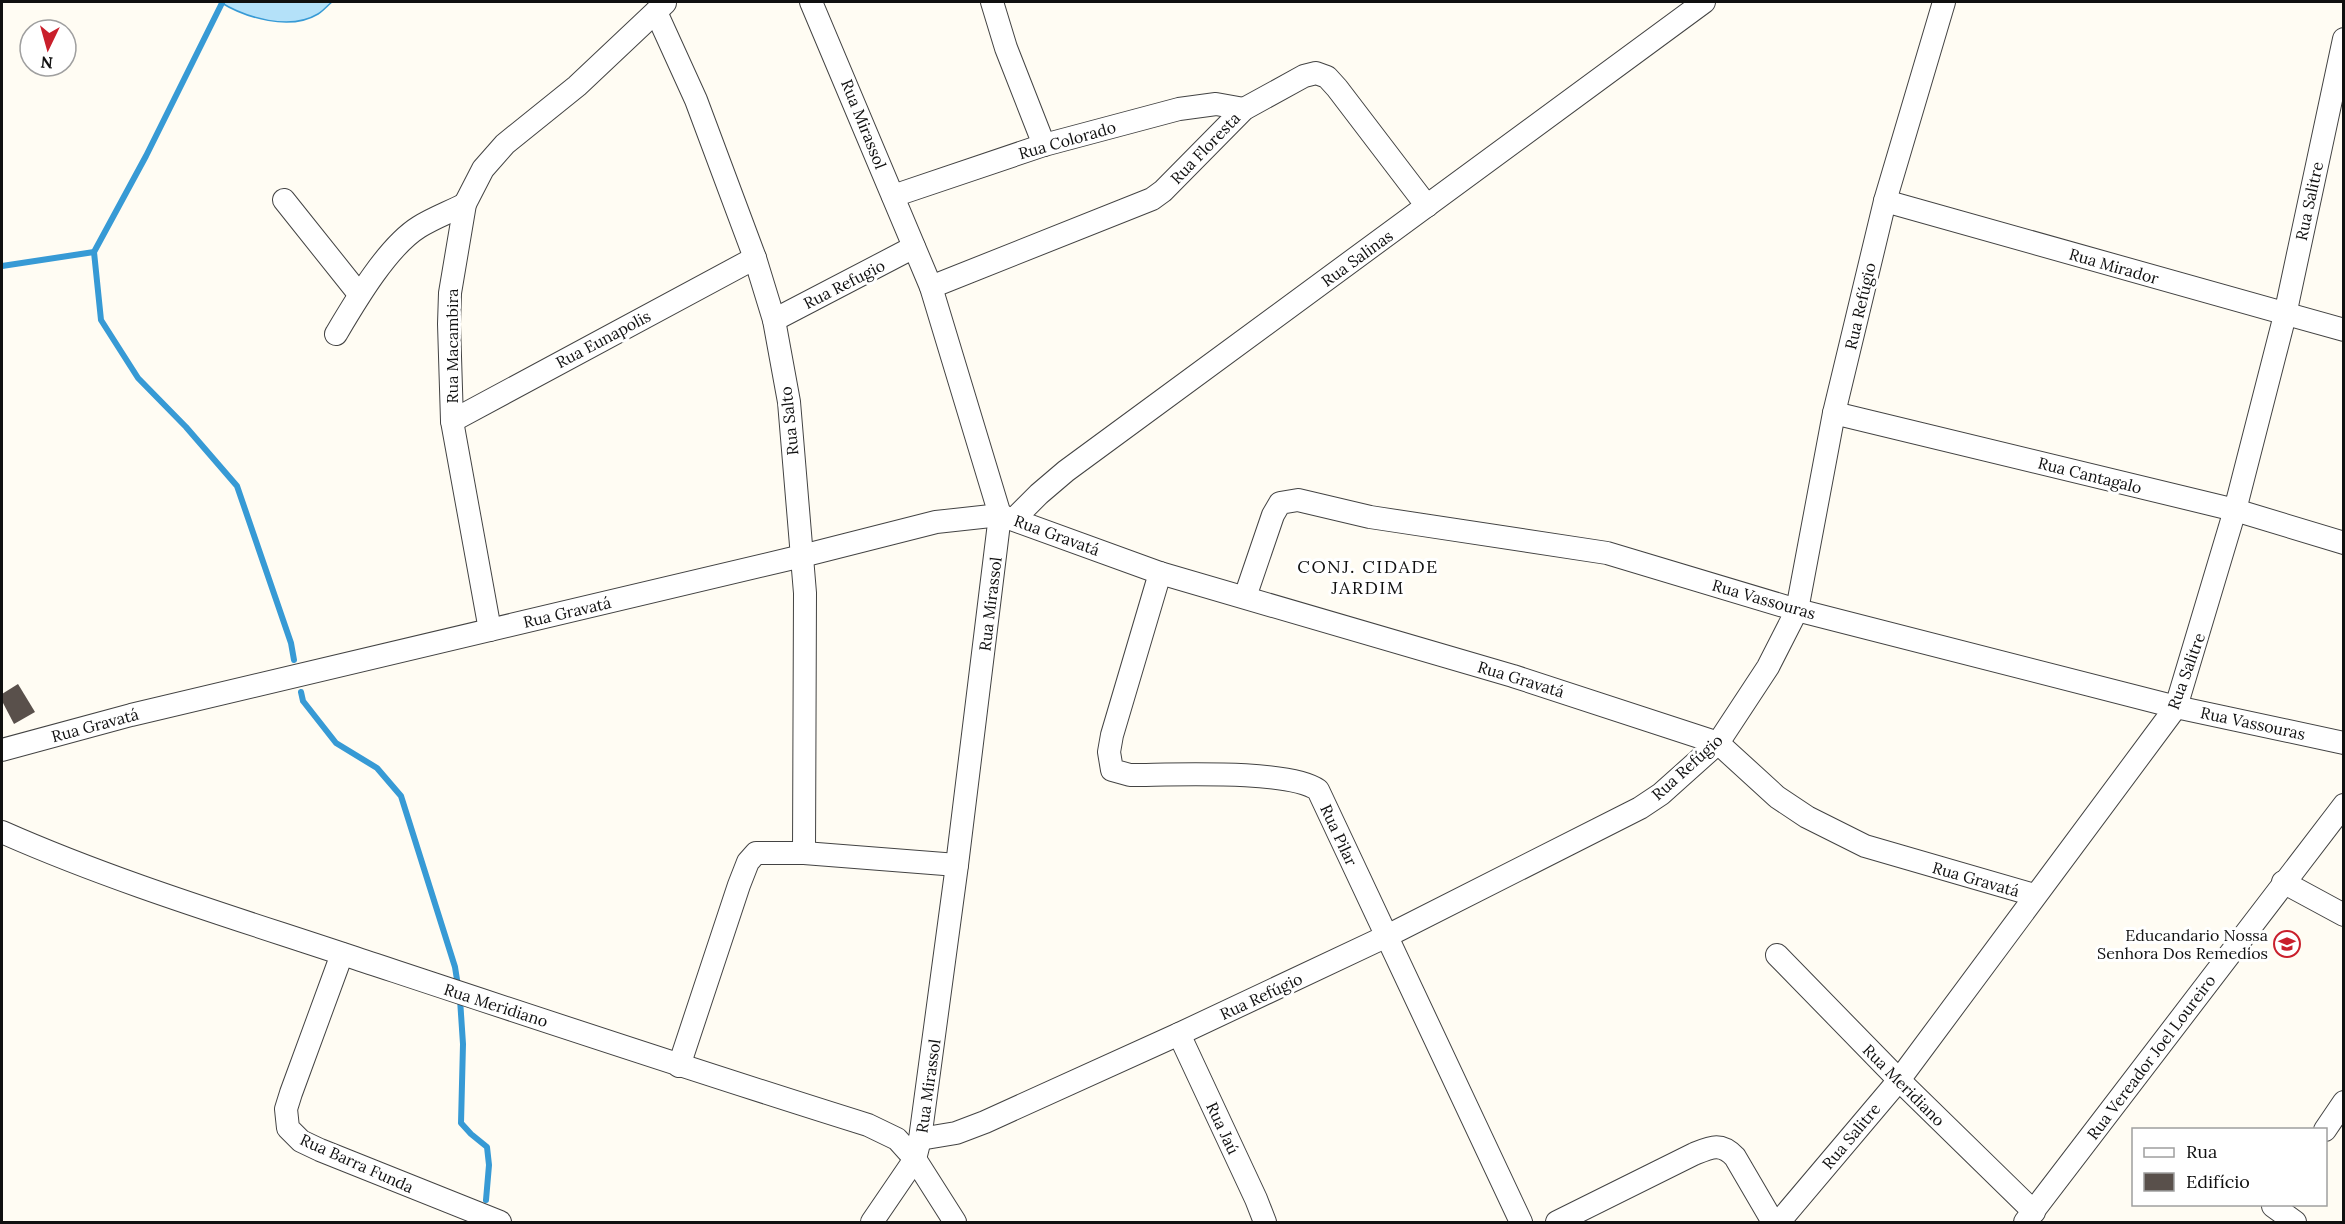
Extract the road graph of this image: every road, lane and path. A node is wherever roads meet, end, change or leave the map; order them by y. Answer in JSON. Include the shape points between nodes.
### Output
{"nodes":[{"id":1,"x":811,"y":2,"type":"edge"},
{"id":2,"x":992,"y":2,"type":"edge"},
{"id":3,"x":1704,"y":2,"type":"edge"},
{"id":4,"x":1944,"y":2,"type":"edge"},
{"id":5,"x":661,"y":7,"type":"edge"},
{"id":6,"x":2343,"y":39,"type":"edge"},
{"id":7,"x":1244,"y":109,"type":"junction"},
{"id":8,"x":1044,"y":145,"type":"junction"},
{"id":9,"x":893,"y":196,"type":"junction"},
{"id":10,"x":284,"y":200,"type":"dead end"},
{"id":11,"x":1885,"y":201,"type":"junction"},
{"id":12,"x":465,"y":204,"type":"junction"},
{"id":13,"x":1428,"y":206,"type":"junction"},
{"id":14,"x":914,"y":248,"type":"junction"},
{"id":15,"x":755,"y":258,"type":"junction"},
{"id":16,"x":931,"y":287,"type":"junction"},
{"id":17,"x":359,"y":294,"type":"junction"},
{"id":18,"x":2285,"y":315,"type":"junction"},
{"id":19,"x":774,"y":320,"type":"junction"},
{"id":20,"x":2343,"y":330,"type":"edge"},
{"id":21,"x":336,"y":334,"type":"dead end"},
{"id":22,"x":1834,"y":413,"type":"junction"},
{"id":23,"x":452,"y":421,"type":"junction"},
{"id":24,"x":2235,"y":510,"type":"junction"},
{"id":25,"x":1007,"y":517,"type":"junction"},
{"id":26,"x":2343,"y":543,"type":"edge"},
{"id":27,"x":802,"y":556,"type":"junction"},
{"id":28,"x":1160,"y":573,"type":"junction"},
{"id":29,"x":1245,"y":597,"type":"junction"},
{"id":30,"x":1797,"y":610,"type":"junction"},
{"id":31,"x":490,"y":630,"type":"junction"},
{"id":32,"x":2176,"y":707,"type":"junction"},
{"id":33,"x":1718,"y":743,"type":"junction"},
{"id":34,"x":2343,"y":743,"type":"edge"},
{"id":35,"x":2,"y":750,"type":"edge"},
{"id":36,"x":2343,"y":805,"type":"edge"},
{"id":37,"x":2,"y":832,"type":"edge"},
{"id":38,"x":804,"y":853,"type":"junction"},
{"id":39,"x":957,"y":865,"type":"junction"},
{"id":40,"x":2283,"y":882,"type":"junction"},
{"id":41,"x":2034,"y":895,"type":"junction"},
{"id":42,"x":2343,"y":915,"type":"edge"},
{"id":43,"x":1387,"y":936,"type":"junction"},
{"id":44,"x":342,"y":954,"type":"junction"},
{"id":45,"x":1777,"y":955,"type":"dead end"},
{"id":46,"x":1179,"y":1034,"type":"junction"},
{"id":47,"x":679,"y":1066,"type":"junction"},
{"id":48,"x":1899,"y":1080,"type":"junction"},
{"id":49,"x":2343,"y":1102,"type":"edge"},
{"id":50,"x":2326,"y":1128,"type":"edge"},
{"id":51,"x":918,"y":1149,"type":"junction"},
{"id":52,"x":2270,"y":1211,"type":"edge"},
{"id":53,"x":2029,"y":1217,"type":"edge"},
{"id":54,"x":500,"y":1222,"type":"edge"},
{"id":55,"x":872,"y":1222,"type":"edge"},
{"id":56,"x":955,"y":1222,"type":"edge"},
{"id":57,"x":1265,"y":1222,"type":"edge"},
{"id":58,"x":1521,"y":1222,"type":"edge"},
{"id":59,"x":1557,"y":1222,"type":"edge"},
{"id":60,"x":1773,"y":1222,"type":"edge"},
{"id":61,"x":1779,"y":1222,"type":"edge"},
{"id":62,"x":2295,"y":1222,"type":"edge"}],
"edges":[{"from":1,"to":9,"type":"street","name":"Rua Mirassol"},
{"from":2,"to":8,"type":"street"},
{"from":3,"to":13,"type":"street","name":"Rua Salinas"},
{"from":4,"to":11,"type":"street","name":"Rua Refúgio"},
{"from":5,"to":12,"type":"street","name":"Rua Macambira","via":[[577,86],[505,144],[483,169]]},
{"from":5,"to":15,"type":"street","name":"Rua Salto"},
{"from":6,"to":18,"type":"street","name":"Rua Salitre"},
{"from":7,"to":8,"type":"street","name":"Rua Colorado","via":[[1203,104]]},
{"from":7,"to":13,"type":"street","name":"Rua Floresta","via":[[1304,76],[1327,77]]},
{"from":7,"to":16,"type":"street","name":"Rua Floresta","via":[[1152,199]]},
{"from":8,"to":9,"type":"street","name":"Rua Colorado"},
{"from":9,"to":14,"type":"street","name":"Rua Mirassol"},
{"from":10,"to":17,"type":"street"},
{"from":11,"to":18,"type":"street","name":"Rua Mirador"},
{"from":11,"to":22,"type":"street","name":"Rua Refúgio"},
{"from":12,"to":17,"type":"street","via":[[404,239]]},
{"from":12,"to":23,"type":"street","name":"Rua Macambira","via":[[450,293]]},
{"from":13,"to":25,"type":"street","name":"Rua Salinas"},
{"from":14,"to":16,"type":"street","name":"Rua Mirassol"},
{"from":14,"to":19,"type":"street","name":"Rua Refugio"},
{"from":15,"to":19,"type":"street","name":"Rua Salto"},
{"from":15,"to":23,"type":"street","name":"Rua Eunapolis"},
{"from":16,"to":25,"type":"street","name":"Rua Mirassol"},
{"from":17,"to":21,"type":"street"},
{"from":18,"to":20,"type":"street","name":"Rua Mirador"},
{"from":18,"to":24,"type":"street","name":"Rua Salitre"},
{"from":19,"to":27,"type":"street","name":"Rua Salto","via":[[789,402]]},
{"from":22,"to":24,"type":"street","name":"Rua Cantagalo"},
{"from":22,"to":30,"type":"street","name":"Rua Refúgio"},
{"from":23,"to":31,"type":"street","name":"Rua Macambira"},
{"from":24,"to":26,"type":"street","name":"Rua Cantagalo"},
{"from":24,"to":32,"type":"street","name":"Rua Salitre"},
{"from":25,"to":27,"type":"street","name":"Rua Gravatá","via":[[936,522]]},
{"from":25,"to":28,"type":"street","name":"Rua Gravatá"},
{"from":25,"to":39,"type":"street","name":"Rua Mirassol"},
{"from":27,"to":31,"type":"street","name":"Rua Gravatá"},
{"from":27,"to":38,"type":"street","name":"Rua Salto"},
{"from":28,"to":29,"type":"street","name":"Rua Gravatá"},
{"from":28,"to":43,"type":"street","name":"Rua Pilar","via":[[1112,735],[1112,770],[1130,775],[1258,777],[1310,785],[1318,790]]},
{"from":29,"to":30,"type":"street","name":"Rua Vassouras","via":[[1273,515],[1280,502],[1290,500],[1370,517],[1607,553]]},
{"from":29,"to":33,"type":"street","name":"Rua Gravatá","via":[[1513,676]]},
{"from":30,"to":32,"type":"street","name":"Rua Vassouras"},
{"from":30,"to":33,"type":"street","name":"Rua Refúgio","via":[[1768,667]]},
{"from":31,"to":35,"type":"street","name":"Rua Gravatá","via":[[143,712]]},
{"from":32,"to":34,"type":"street","name":"Rua Vassouras"},
{"from":32,"to":41,"type":"street","name":"Rua Salitre"},
{"from":33,"to":41,"type":"street","name":"Rua Gravatá","via":[[1777,797],[1864,846]]},
{"from":33,"to":43,"type":"street","name":"Rua Refúgio","via":[[1640,808]]},
{"from":36,"to":40,"type":"street","name":"Rua Vereador Joel Loureiro"},
{"from":37,"to":44,"type":"street","name":"Rua Meridiano","via":[[58,857]]},
{"from":38,"to":39,"type":"street"},
{"from":38,"to":47,"type":"street","via":[[762,852],[748,862]]},
{"from":39,"to":51,"type":"street","name":"Rua Mirassol"},
{"from":40,"to":42,"type":"street"},
{"from":40,"to":53,"type":"street","name":"Rua Vereador Joel Loureiro"},
{"from":41,"to":48,"type":"street","name":"Rua Salitre"},
{"from":43,"to":46,"type":"street","name":"Rua Refúgio"},
{"from":43,"to":58,"type":"street","name":"Rua Pilar"},
{"from":44,"to":47,"type":"street","name":"Rua Meridiano"},
{"from":44,"to":54,"type":"street","name":"Rua Barra Funda","via":[[286,1109],[288,1128],[300,1141],[320,1150]]},
{"from":45,"to":48,"type":"street","name":"Rua Meridiano"},
{"from":46,"to":51,"type":"street","name":"Rua Refúgio"},
{"from":46,"to":57,"type":"street","name":"Rua Jaú"},
{"from":47,"to":51,"type":"street","name":"Rua Meridiano","via":[[868,1125]]},
{"from":48,"to":53,"type":"street","name":"Rua Meridiano"},
{"from":48,"to":61,"type":"street","name":"Rua Salitre"},
{"from":49,"to":50,"type":"street"},
{"from":51,"to":55,"type":"street","name":"Rua Mirassol"},
{"from":51,"to":56,"type":"street","name":"Rua Meridiano"},
{"from":52,"to":62,"type":"street"},
{"from":59,"to":60,"type":"street","via":[[1694,1154],[1718,1146],[1735,1157]]}]}
